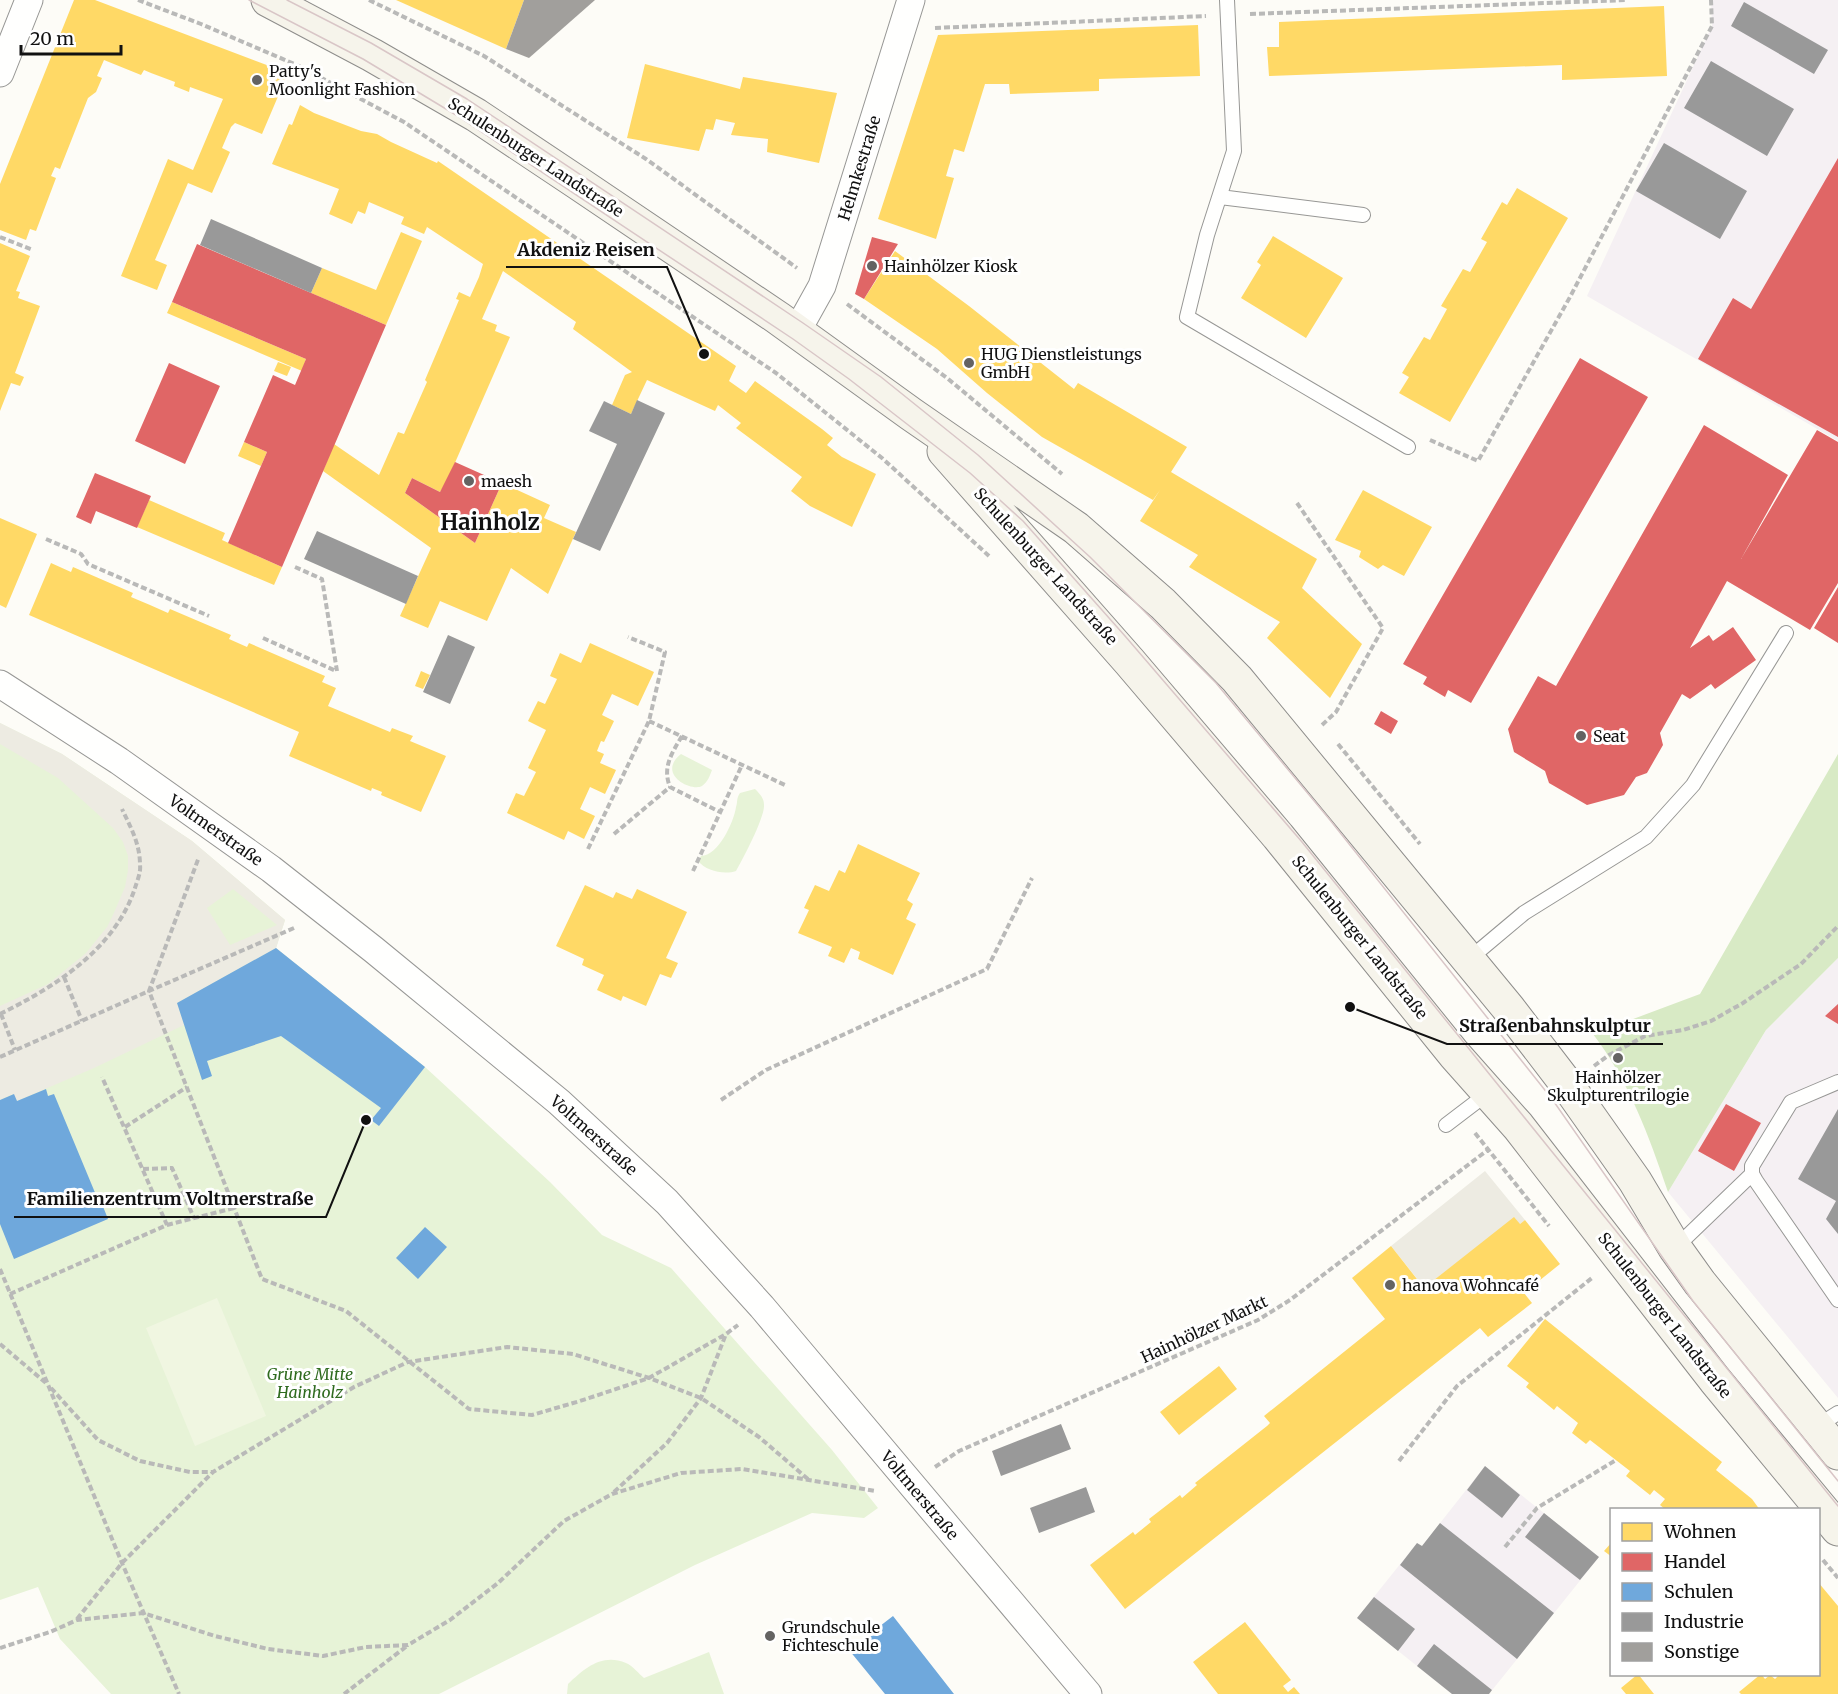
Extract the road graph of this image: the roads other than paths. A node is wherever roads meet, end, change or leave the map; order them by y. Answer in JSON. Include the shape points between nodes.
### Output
{"nodes":[{"id":1,"x":29,"y":0,"type":"edge"},
{"id":2,"x":268,"y":0,"type":"edge"},
{"id":3,"x":911,"y":0,"type":"edge"},
{"id":4,"x":1227,"y":0,"type":"edge"},
{"id":5,"x":303,"y":8,"type":"edge"},
{"id":6,"x":0,"y":73,"type":"edge"},
{"id":7,"x":1220,"y":197,"type":"junction"},
{"id":8,"x":1363,"y":215,"type":"dead end"},
{"id":9,"x":797,"y":331,"type":"junction"},
{"id":10,"x":911,"y":414,"type":"junction"},
{"id":11,"x":1408,"y":447,"type":"road end"},
{"id":12,"x":1786,"y":633,"type":"dead end"},
{"id":13,"x":0,"y":684,"type":"edge"},
{"id":14,"x":1468,"y":960,"type":"junction"},
{"id":15,"x":1838,"y":1082,"type":"edge"},
{"id":16,"x":1488,"y":1093,"type":"junction"},
{"id":17,"x":1446,"y":1125,"type":"dead end"},
{"id":18,"x":1752,"y":1174,"type":"junction"},
{"id":19,"x":1675,"y":1248,"type":"junction"},
{"id":20,"x":1838,"y":1300,"type":"edge"},
{"id":21,"x":1827,"y":1420,"type":"edge"},
{"id":22,"x":1838,"y":1453,"type":"edge"},
{"id":23,"x":1838,"y":1529,"type":"edge"},
{"id":24,"x":1088,"y":1694,"type":"edge"}],
"edges":[{"from":1,"to":6,"type":"street"},
{"from":2,"to":5,"type":"main road","name":"Schulenburger Landstraße"},
{"from":3,"to":9,"type":"street","name":"Helmkestraße","via":[[822,286]]},
{"from":4,"to":7,"type":"lane","via":[[1234,151]]},
{"from":5,"to":9,"type":"main road","name":"Schulenburger Landstraße","via":[[372,55],[476,115]]},
{"from":7,"to":8,"type":"lane"},
{"from":7,"to":11,"type":"lane","via":[[1187,317]]},
{"from":9,"to":10,"type":"main road","name":"Schulenburger Landstraße"},
{"from":10,"to":14,"type":"main road","name":"Schulenburger Landstraße","via":[[1076,528],[1163,604],[1237,679]]},
{"from":10,"to":16,"type":"main road","name":"Schulenburger Landstraße","via":[[1220,767]]},
{"from":12,"to":14,"type":"lane","via":[[1693,785],[1646,837],[1524,914]]},
{"from":13,"to":24,"type":"street","name":"Voltmerstraße","via":[[119,761],[271,869],[559,1102],[651,1186],[762,1307]]},
{"from":14,"to":19,"type":"main road","name":"Schulenburger Landstraße","via":[[1568,1086],[1635,1181]]},
{"from":15,"to":18,"type":"lane","via":[[1791,1102],[1754,1161]]},
{"from":16,"to":17,"type":"lane"},
{"from":16,"to":23,"type":"main road","name":"Schulenburger Landstraße"},
{"from":18,"to":19,"type":"lane"},
{"from":18,"to":20,"type":"lane"},
{"from":19,"to":21,"type":"main road","name":"Schulenburger Landstraße","via":[[1700,1283]]},
{"from":21,"to":22,"type":"main road","name":"Schulenburger Landstraße"}]}
